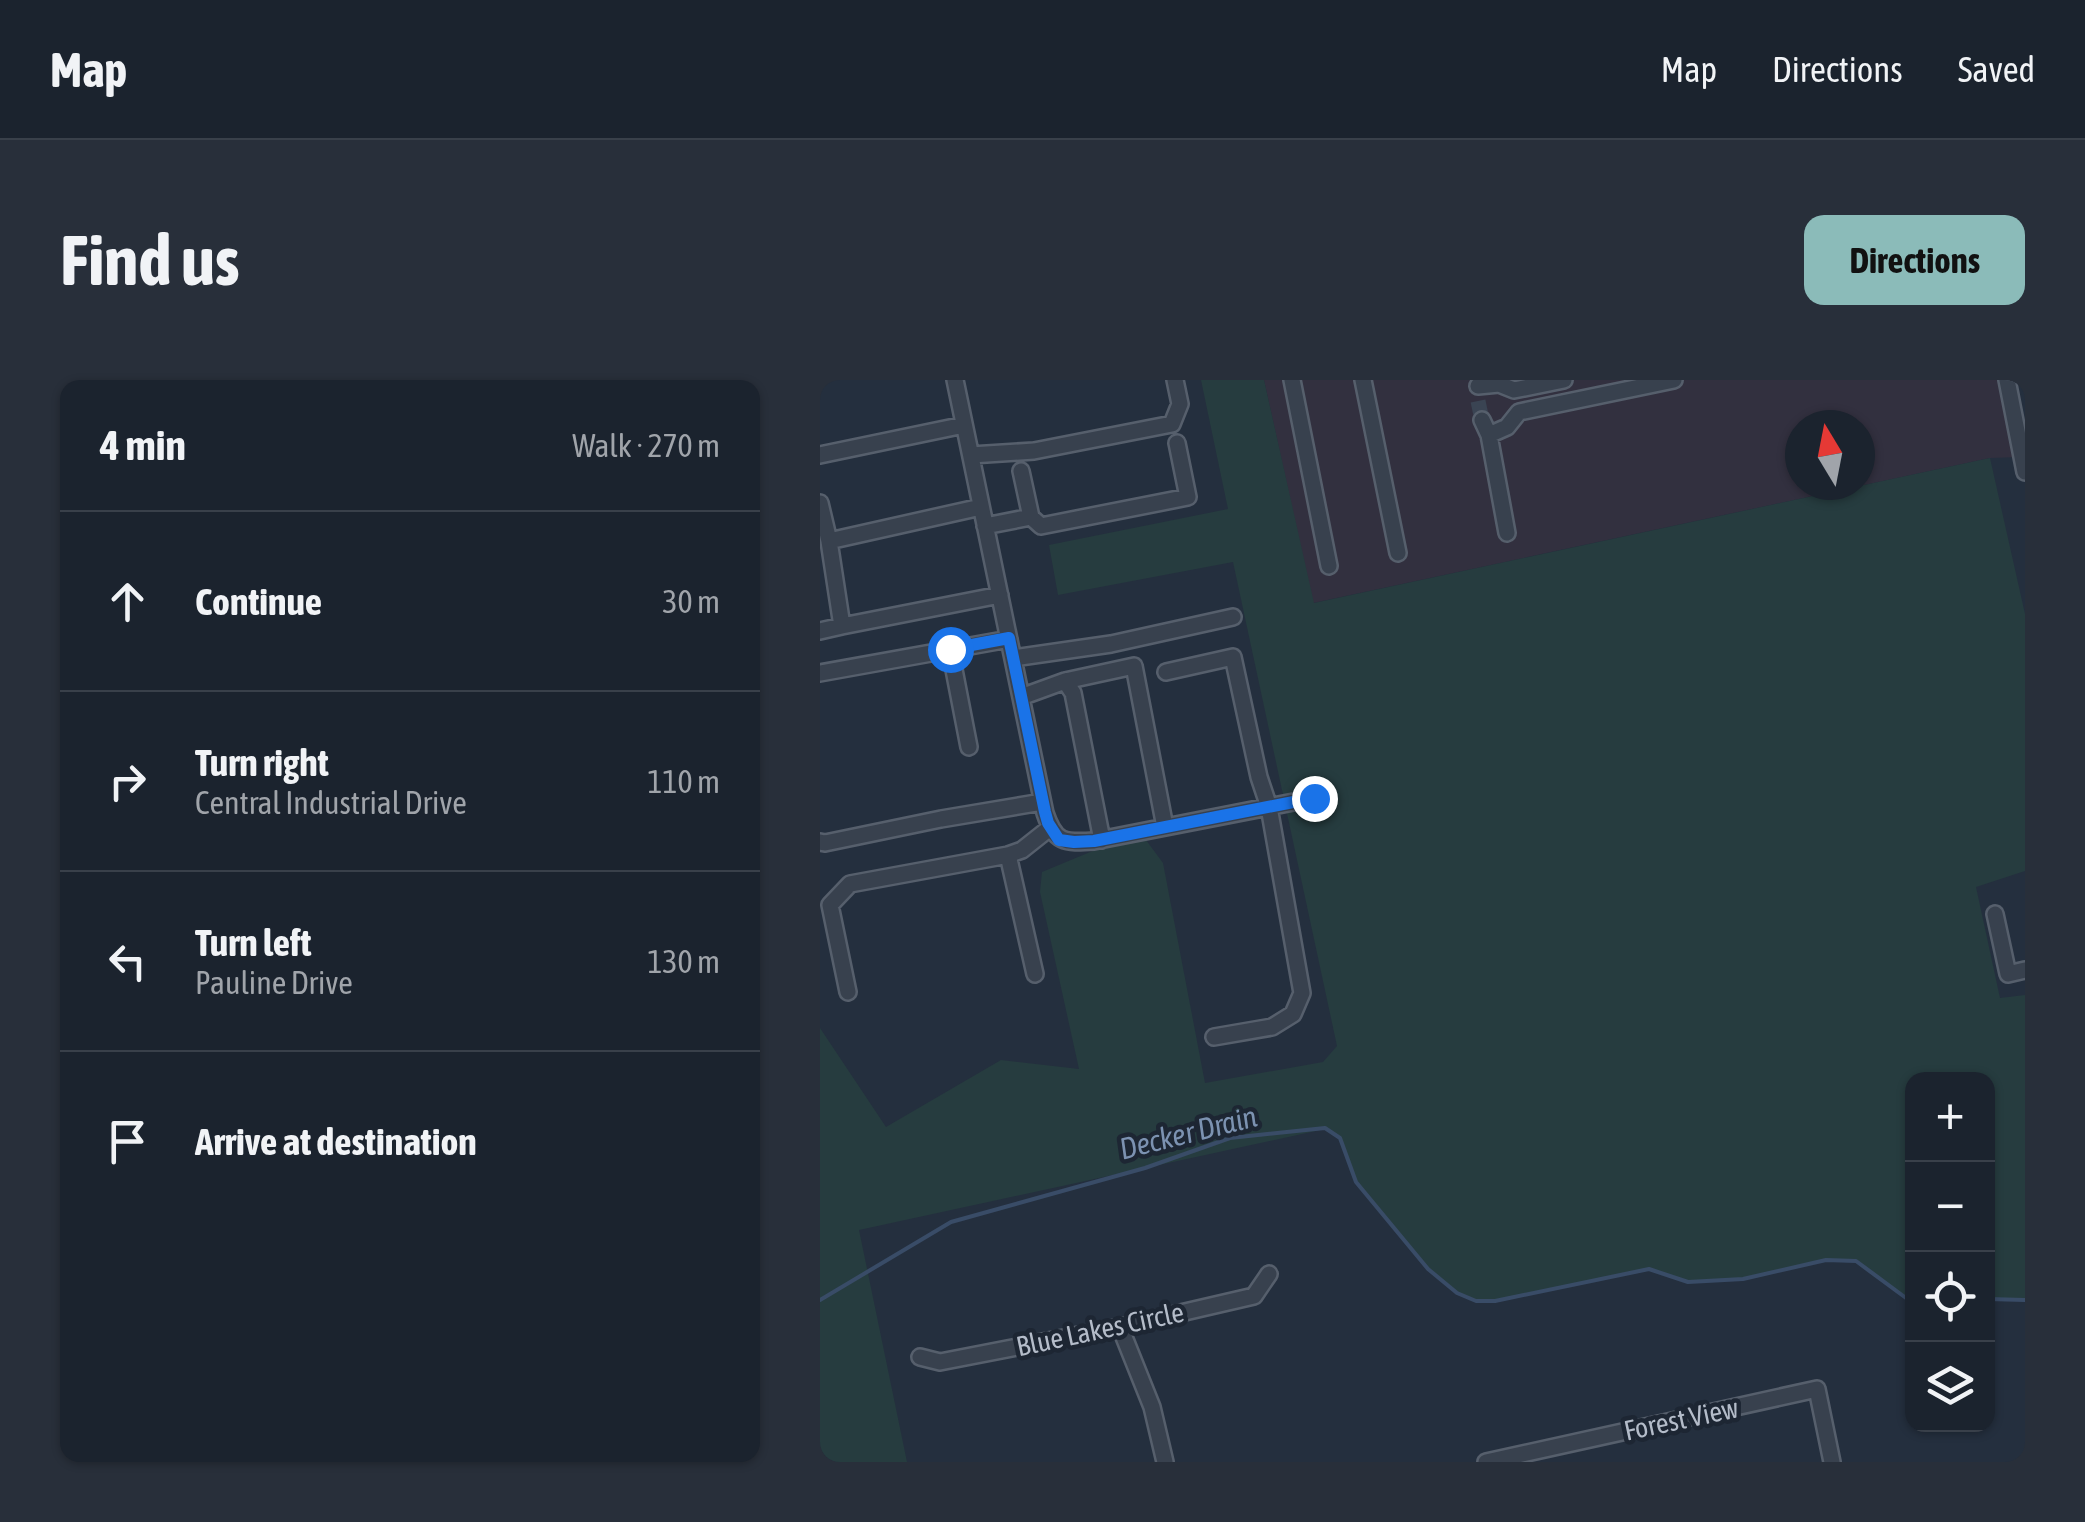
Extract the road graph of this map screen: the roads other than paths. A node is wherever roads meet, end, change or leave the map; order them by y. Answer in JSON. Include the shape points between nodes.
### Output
{"nodes":[{"id":1,"x":955,"y":380,"type":"edge"},
{"id":2,"x":1175,"y":380,"type":"edge"},
{"id":3,"x":1292,"y":380,"type":"edge"},
{"id":4,"x":1363,"y":380,"type":"edge"},
{"id":5,"x":1564,"y":380,"type":"edge"},
{"id":6,"x":1674,"y":380,"type":"edge"},
{"id":7,"x":2006,"y":380,"type":"edge"},
{"id":8,"x":1616,"y":386,"type":"edge"},
{"id":9,"x":1477,"y":389,"type":"edge"},
{"id":10,"x":1514,"y":390,"type":"junction"},
{"id":11,"x":1519,"y":412,"type":"junction"},
{"id":12,"x":964,"y":425,"type":"junction"},
{"id":13,"x":2022,"y":434,"type":"edge"},
{"id":14,"x":1176,"y":443,"type":"dead end"},
{"id":15,"x":820,"y":455,"type":"edge"},
{"id":16,"x":971,"y":455,"type":"junction"},
{"id":17,"x":1021,"y":471,"type":"dead end"},
{"id":18,"x":2025,"y":472,"type":"edge"},
{"id":19,"x":820,"y":504,"type":"edge"},
{"id":20,"x":982,"y":507,"type":"junction"},
{"id":21,"x":1031,"y":517,"type":"junction"},
{"id":22,"x":986,"y":526,"type":"junction"},
{"id":23,"x":1508,"y":533,"type":"dead end"},
{"id":24,"x":829,"y":541,"type":"junction"},
{"id":25,"x":1398,"y":553,"type":"dead end"},
{"id":26,"x":1329,"y":566,"type":"dead end"},
{"id":27,"x":1000,"y":595,"type":"junction"},
{"id":28,"x":1233,"y":617,"type":"dead end"},
{"id":29,"x":842,"y":626,"type":"junction"},
{"id":30,"x":820,"y":631,"type":"edge"},
{"id":31,"x":1009,"y":638,"type":"junction"},
{"id":32,"x":950,"y":649,"type":"junction"},
{"id":33,"x":1013,"y":658,"type":"junction"},
{"id":34,"x":1166,"y":672,"type":"dead end"},
{"id":35,"x":820,"y":673,"type":"edge"},
{"id":36,"x":1065,"y":681,"type":"junction"},
{"id":37,"x":1021,"y":697,"type":"junction"},
{"id":38,"x":969,"y":746,"type":"dead end"},
{"id":39,"x":1314,"y":798,"type":"dead end"},
{"id":40,"x":1042,"y":802,"type":"junction"},
{"id":41,"x":1269,"y":807,"type":"junction"},
{"id":42,"x":1165,"y":828,"type":"junction"},
{"id":43,"x":1055,"y":834,"type":"junction"},
{"id":44,"x":1102,"y":840,"type":"junction"},
{"id":45,"x":820,"y":842,"type":"edge"},
{"id":46,"x":1008,"y":856,"type":"junction"},
{"id":47,"x":1995,"y":914,"type":"dead end"},
{"id":48,"x":2025,"y":970,"type":"edge"},
{"id":49,"x":1035,"y":974,"type":"dead end"},
{"id":50,"x":848,"y":992,"type":"dead end"},
{"id":51,"x":1214,"y":1037,"type":"dead end"},
{"id":52,"x":1269,"y":1274,"type":"dead end"},
{"id":53,"x":1120,"y":1327,"type":"junction"},
{"id":54,"x":920,"y":1357,"type":"dead end"},
{"id":55,"x":1165,"y":1462,"type":"edge"},
{"id":56,"x":1486,"y":1462,"type":"edge"},
{"id":57,"x":1832,"y":1462,"type":"edge"}],
"edges":[{"from":1,"to":12,"type":"street"},
{"from":2,"to":16,"type":"street","via":[[1180,404],[1172,424],[1034,451]]},
{"from":3,"to":26,"type":"street"},
{"from":4,"to":25,"type":"street"},
{"from":5,"to":10,"type":"street"},
{"from":6,"to":8,"type":"street"},
{"from":7,"to":13,"type":"street"},
{"from":8,"to":11,"type":"street"},
{"from":9,"to":10,"type":"street","via":[[1499,384]]},
{"from":10,"to":11,"type":"street"},
{"from":11,"to":23,"type":"street","via":[[1506,426],[1485,428]]},
{"from":12,"to":15,"type":"street"},
{"from":12,"to":16,"type":"street"},
{"from":13,"to":18,"type":"street"},
{"from":14,"to":21,"type":"street","via":[[1188,497],[1040,526]]},
{"from":16,"to":20,"type":"street"},
{"from":17,"to":21,"type":"street"},
{"from":19,"to":24,"type":"street"},
{"from":20,"to":22,"type":"street"},
{"from":20,"to":24,"type":"street"},
{"from":21,"to":22,"type":"street"},
{"from":22,"to":27,"type":"street"},
{"from":24,"to":29,"type":"street"},
{"from":27,"to":29,"type":"street"},
{"from":27,"to":31,"type":"street"},
{"from":28,"to":33,"type":"street"},
{"from":29,"to":30,"type":"street"},
{"from":31,"to":32,"type":"street"},
{"from":31,"to":33,"type":"street"},
{"from":32,"to":35,"type":"street"},
{"from":32,"to":38,"type":"street"},
{"from":33,"to":37,"type":"street"},
{"from":34,"to":41,"type":"street","via":[[1232,657]]},
{"from":36,"to":37,"type":"street"},
{"from":36,"to":42,"type":"street","via":[[1134,666]]},
{"from":36,"to":44,"type":"street"},
{"from":37,"to":40,"type":"street"},
{"from":39,"to":41,"type":"street"},
{"from":40,"to":43,"type":"street"},
{"from":40,"to":45,"type":"street"},
{"from":41,"to":42,"type":"street"},
{"from":41,"to":51,"type":"street","via":[[1302,993],[1293,1014],[1272,1027]]},
{"from":42,"to":44,"type":"street"},
{"from":43,"to":44,"type":"street","via":[[1074,842]]},
{"from":43,"to":46,"type":"street"},
{"from":46,"to":49,"type":"street"},
{"from":46,"to":50,"type":"street","via":[[850,884],[830,906]]},
{"from":47,"to":48,"type":"street","via":[[2008,974]]},
{"from":52,"to":53,"type":"street","name":"Blue Lakes Circle","via":[[1254,1296]]},
{"from":53,"to":54,"type":"street","name":"Blue Lakes Circle","via":[[940,1362]]},
{"from":53,"to":55,"type":"street"},
{"from":56,"to":57,"type":"street","name":"Forest View","via":[[1818,1390]]}]}
